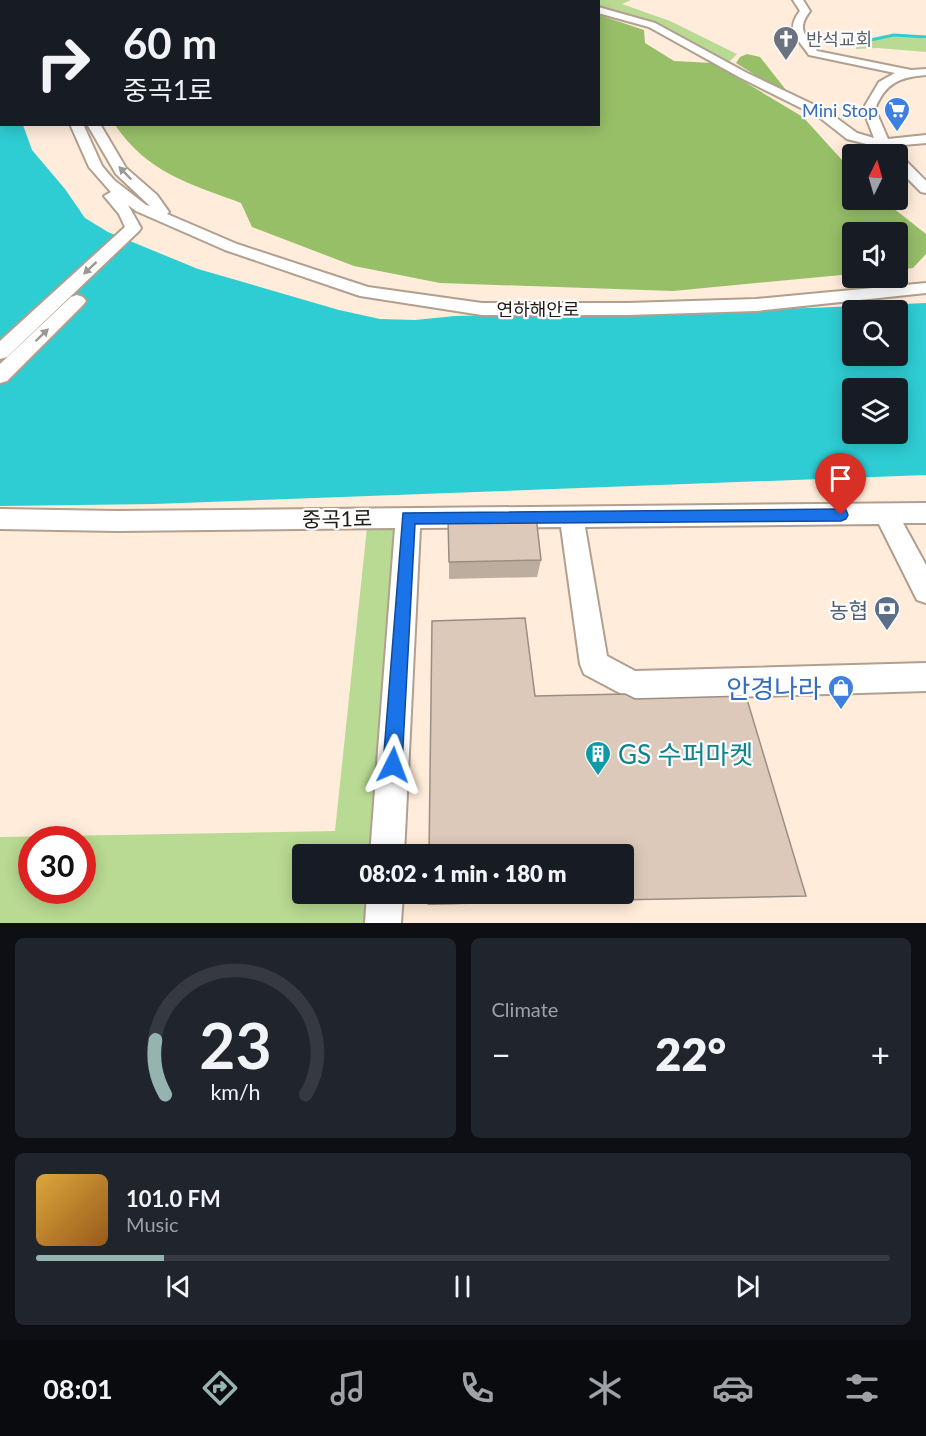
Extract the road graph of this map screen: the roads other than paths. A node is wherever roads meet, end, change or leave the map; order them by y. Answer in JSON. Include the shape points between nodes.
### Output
{"nodes":[{"id":1,"x":798,"y":0,"type":"edge"},
{"id":2,"x":600,"y":11,"type":"edge"},
{"id":3,"x":926,"y":72,"type":"edge"},
{"id":4,"x":910,"y":73,"type":"junction"},
{"id":5,"x":77,"y":126,"type":"edge"},
{"id":6,"x":94,"y":126,"type":"edge"},
{"id":7,"x":926,"y":139,"type":"edge"},
{"id":8,"x":874,"y":144,"type":"edge"},
{"id":9,"x":885,"y":144,"type":"edge"},
{"id":10,"x":896,"y":144,"type":"edge"},
{"id":11,"x":908,"y":171,"type":"edge"},
{"id":12,"x":108,"y":183,"type":"junction"},
{"id":13,"x":925,"y":187,"type":"edge"},
{"id":14,"x":164,"y":216,"type":"junction"},
{"id":15,"x":926,"y":288,"type":"edge"},
{"id":16,"x":0,"y":352,"type":"edge"},
{"id":17,"x":0,"y":376,"type":"edge"},
{"id":18,"x":926,"y":513,"type":"edge"},
{"id":19,"x":886,"y":514,"type":"junction"},
{"id":20,"x":408,"y":518,"type":"junction"},
{"id":21,"x":572,"y":518,"type":"junction"},
{"id":22,"x":0,"y":519,"type":"edge"},
{"id":23,"x":926,"y":591,"type":"edge"},
{"id":24,"x":926,"y":677,"type":"edge"},
{"id":25,"x":388,"y":844,"type":"edge"},
{"id":26,"x":384,"y":904,"type":"edge"},
{"id":27,"x":383,"y":923,"type":"edge"}],
"edges":[{"from":1,"to":4,"type":"street","via":[[806,12],[797,21],[796,30],[813,53]]},
{"from":2,"to":8,"type":"street","via":[[652,25],[823,114],[852,136]]},
{"from":3,"to":4,"type":"street"},
{"from":4,"to":9,"type":"street","via":[[897,75],[875,92],[869,109]]},
{"from":5,"to":12,"type":"street","name":"연하해안로"},
{"from":14,"to":6,"type":"street","name":"연하해안로","one_way":true,"via":[[152,198],[121,171]]},
{"from":7,"to":10,"type":"street"},
{"from":11,"to":13,"type":"street"},
{"from":12,"to":14,"type":"street","name":"연하해안로","via":[[141,208]]},
{"from":12,"to":16,"type":"street","one_way":true,"via":[[108,191],[126,212],[133,228]]},
{"from":14,"to":15,"type":"street","name":"연하해안로","via":[[231,247],[366,292],[482,309],[756,305]]},
{"from":17,"to":14,"type":"street","one_way":true},
{"from":18,"to":19,"type":"street","name":"중곡1로"},
{"from":19,"to":21,"type":"street","name":"중곡1로"},
{"from":19,"to":23,"type":"street"},
{"from":20,"to":21,"type":"street","name":"중곡1로"},
{"from":20,"to":22,"type":"street","name":"중곡1로"},
{"from":20,"to":25,"type":"street"},
{"from":21,"to":24,"type":"street","via":[[594,664],[633,686]]},
{"from":26,"to":27,"type":"street"}]}
